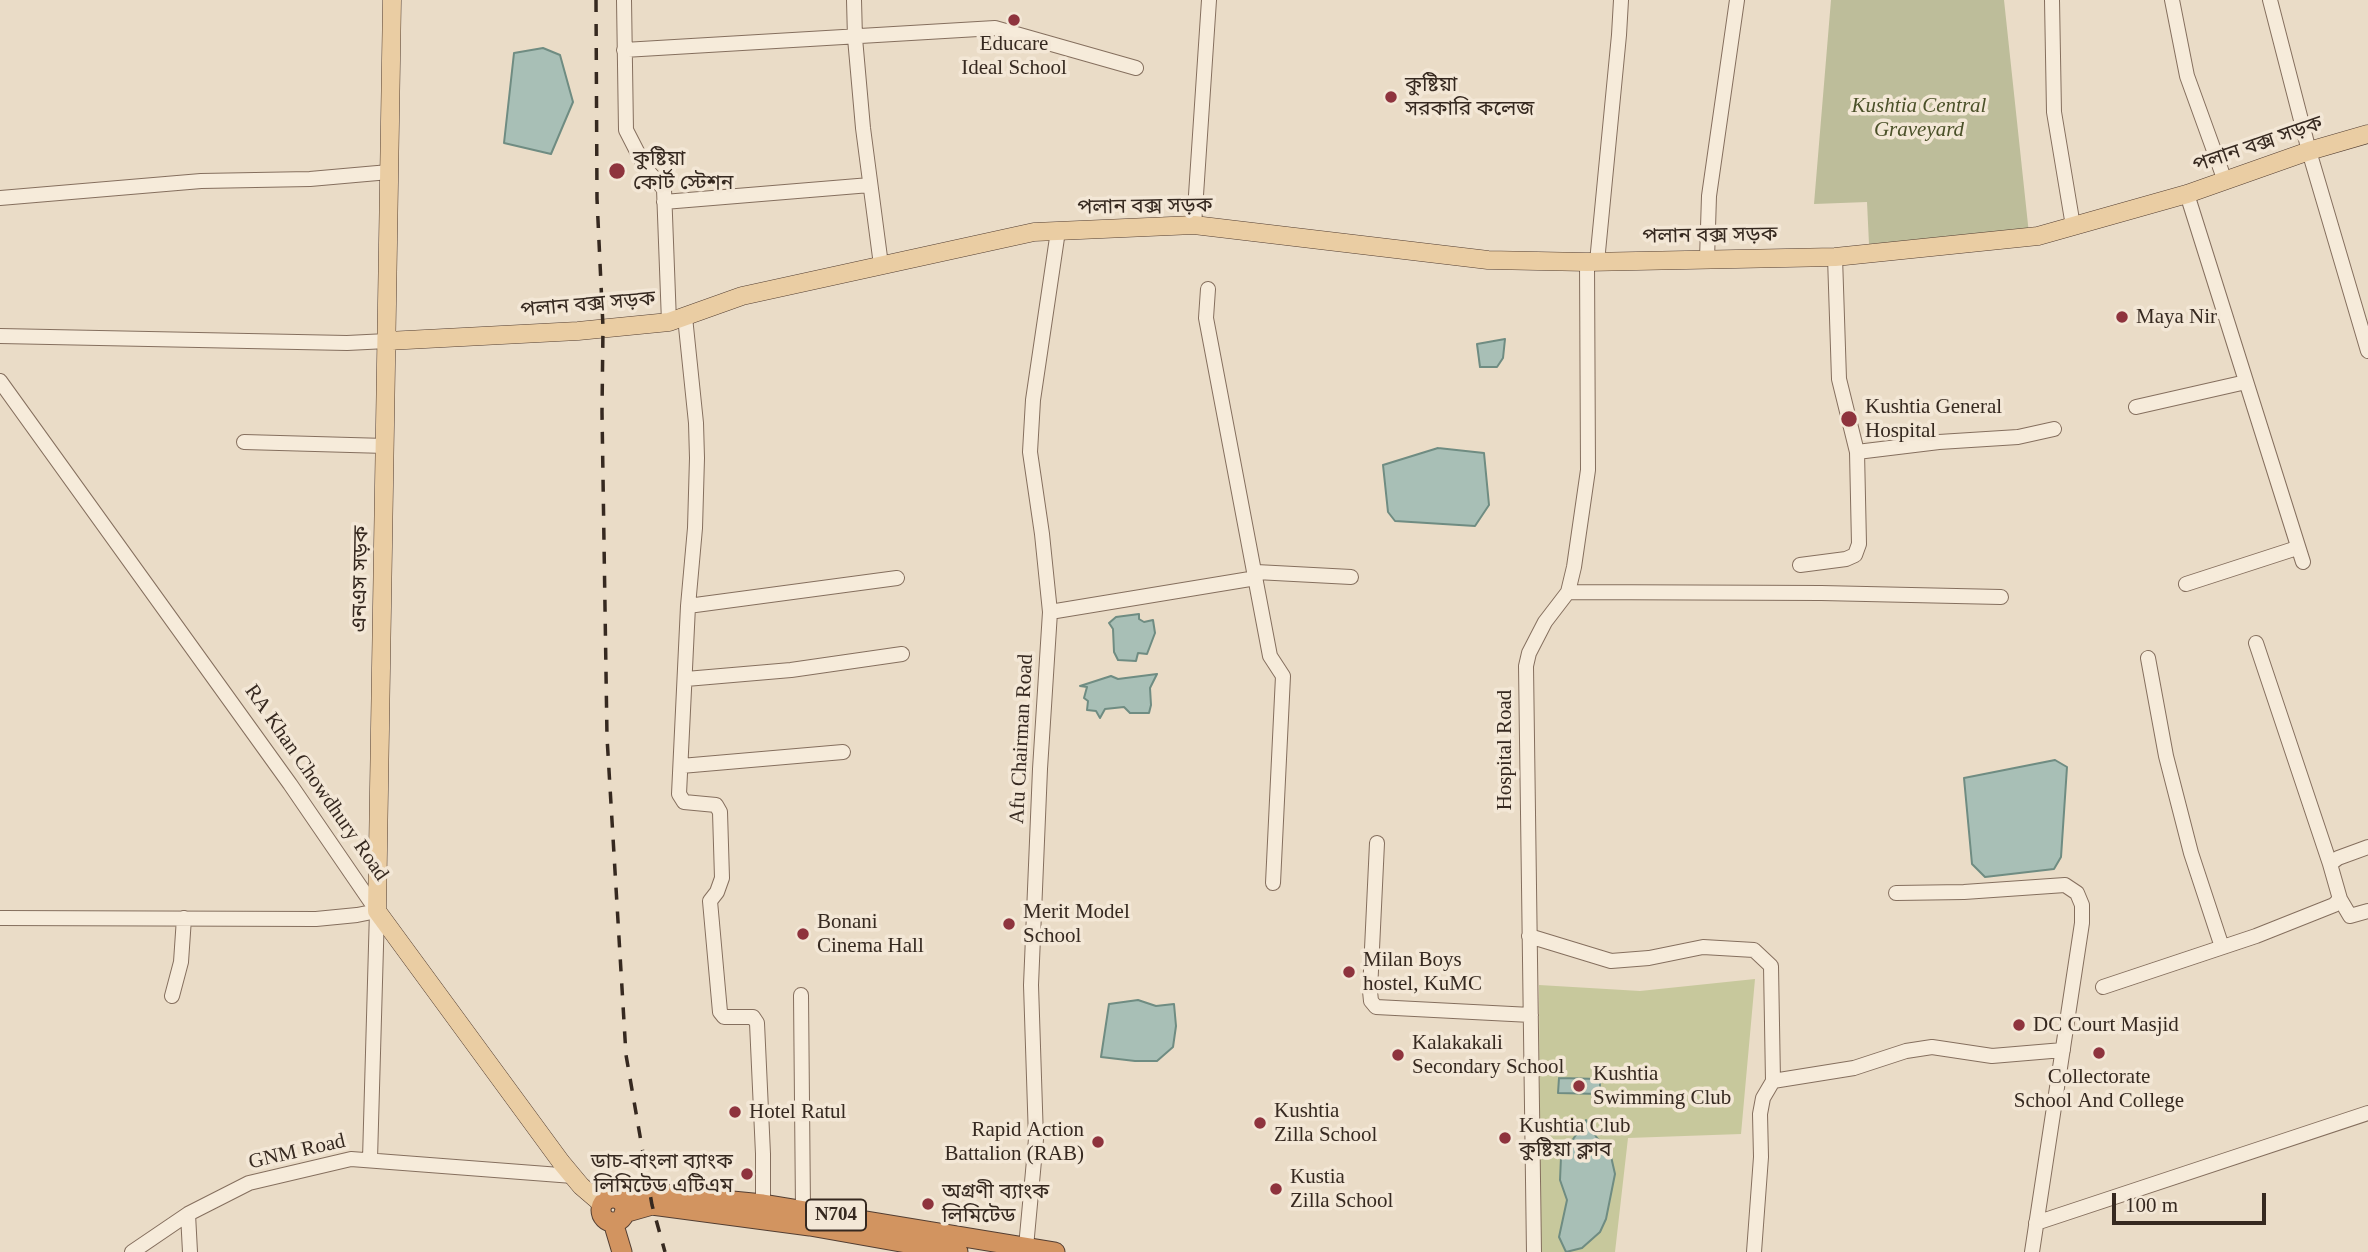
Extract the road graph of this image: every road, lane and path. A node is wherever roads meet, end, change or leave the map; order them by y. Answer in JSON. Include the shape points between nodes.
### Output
{"nodes":[{"id":1,"x":392,"y":0,"type":"edge"},
{"id":2,"x":624,"y":0,"type":"edge"},
{"id":3,"x":854,"y":0,"type":"edge"},
{"id":4,"x":1209,"y":0,"type":"edge"},
{"id":5,"x":1620,"y":0,"type":"edge"},
{"id":6,"x":1737,"y":0,"type":"edge"},
{"id":7,"x":2052,"y":0,"type":"edge"},
{"id":8,"x":2172,"y":0,"type":"edge"},
{"id":9,"x":2270,"y":0,"type":"edge"},
{"id":10,"x":855,"y":37,"type":"junction"},
{"id":11,"x":624,"y":50,"type":"junction"},
{"id":12,"x":1136,"y":68,"type":"dead end"},
{"id":13,"x":2368,"y":134,"type":"edge"},
{"id":14,"x":2309,"y":151,"type":"junction"},
{"id":15,"x":389,"y":172,"type":"junction"},
{"id":16,"x":2224,"y":181,"type":"junction"},
{"id":17,"x":870,"y":185,"type":"junction"},
{"id":18,"x":2187,"y":194,"type":"junction"},
{"id":19,"x":0,"y":198,"type":"edge"},
{"id":20,"x":664,"y":202,"type":"junction"},
{"id":21,"x":1194,"y":225,"type":"junction"},
{"id":22,"x":2073,"y":226,"type":"junction"},
{"id":23,"x":1058,"y":231,"type":"junction"},
{"id":24,"x":1835,"y":257,"type":"junction"},
{"id":25,"x":1707,"y":259,"type":"junction"},
{"id":26,"x":1592,"y":262,"type":"junction"},
{"id":27,"x":881,"y":265,"type":"junction"},
{"id":28,"x":1208,"y":289,"type":"dead end"},
{"id":29,"x":677,"y":319,"type":"junction"},
{"id":30,"x":0,"y":336,"type":"edge"},
{"id":31,"x":387,"y":341,"type":"junction"},
{"id":32,"x":2368,"y":351,"type":"edge"},
{"id":33,"x":0,"y":382,"type":"edge"},
{"id":34,"x":2246,"y":382,"type":"junction"},
{"id":35,"x":2136,"y":407,"type":"dead end"},
{"id":36,"x":2054,"y":429,"type":"dead end"},
{"id":37,"x":244,"y":442,"type":"dead end"},
{"id":38,"x":386,"y":446,"type":"junction"},
{"id":39,"x":1857,"y":452,"type":"junction"},
{"id":40,"x":2297,"y":548,"type":"junction"},
{"id":41,"x":2303,"y":562,"type":"dead end"},
{"id":42,"x":1800,"y":565,"type":"dead end"},
{"id":43,"x":1256,"y":575,"type":"junction"},
{"id":44,"x":1351,"y":577,"type":"dead end"},
{"id":45,"x":897,"y":578,"type":"dead end"},
{"id":46,"x":2186,"y":584,"type":"dead end"},
{"id":47,"x":1568,"y":592,"type":"junction"},
{"id":48,"x":2001,"y":597,"type":"dead end"},
{"id":49,"x":688,"y":606,"type":"junction"},
{"id":50,"x":1050,"y":612,"type":"junction"},
{"id":51,"x":2256,"y":643,"type":"dead end"},
{"id":52,"x":902,"y":654,"type":"dead end"},
{"id":53,"x":2148,"y":658,"type":"dead end"},
{"id":54,"x":686,"y":678,"type":"junction"},
{"id":55,"x":843,"y":752,"type":"dead end"},
{"id":56,"x":681,"y":766,"type":"junction"},
{"id":57,"x":1377,"y":844,"type":"dead end"},
{"id":58,"x":2368,"y":847,"type":"edge"},
{"id":59,"x":2330,"y":864,"type":"junction"},
{"id":60,"x":1273,"y":883,"type":"dead end"},
{"id":61,"x":1896,"y":893,"type":"dead end"},
{"id":62,"x":2340,"y":900,"type":"junction"},
{"id":63,"x":377,"y":911,"type":"junction"},
{"id":64,"x":2368,"y":911,"type":"edge"},
{"id":65,"x":0,"y":918,"type":"edge"},
{"id":66,"x":184,"y":918,"type":"junction"},
{"id":67,"x":1529,"y":936,"type":"junction"},
{"id":68,"x":2222,"y":947,"type":"junction"},
{"id":69,"x":2103,"y":987,"type":"dead end"},
{"id":70,"x":801,"y":995,"type":"dead end"},
{"id":71,"x":172,"y":996,"type":"dead end"},
{"id":72,"x":1531,"y":1015,"type":"junction"},
{"id":73,"x":2063,"y":1049,"type":"junction"},
{"id":74,"x":1773,"y":1081,"type":"junction"},
{"id":75,"x":2368,"y":1113,"type":"edge"},
{"id":76,"x":370,"y":1159,"type":"junction"},
{"id":77,"x":573,"y":1176,"type":"junction"},
{"id":78,"x":763,"y":1204,"type":"junction"},
{"id":79,"x":726,"y":1207,"type":"junction"},
{"id":80,"x":614,"y":1209,"type":"junction"},
{"id":81,"x":803,"y":1209,"type":"junction"},
{"id":82,"x":188,"y":1214,"type":"junction"},
{"id":83,"x":2036,"y":1223,"type":"junction"},
{"id":84,"x":857,"y":1227,"type":"junction"},
{"id":85,"x":935,"y":1240,"type":"junction"},
{"id":86,"x":1025,"y":1250,"type":"edge"},
{"id":87,"x":132,"y":1252,"type":"edge"},
{"id":88,"x":190,"y":1252,"type":"edge"},
{"id":89,"x":622,"y":1252,"type":"edge"},
{"id":90,"x":958,"y":1252,"type":"edge"},
{"id":91,"x":1055,"y":1252,"type":"edge"},
{"id":92,"x":1534,"y":1252,"type":"edge"},
{"id":93,"x":1754,"y":1252,"type":"edge"},
{"id":94,"x":2032,"y":1252,"type":"edge"}],
"edges":[{"from":1,"to":15,"type":"main road","name":"এনএস সড়ক"},
{"from":2,"to":11,"type":"street"},
{"from":3,"to":10,"type":"street"},
{"from":4,"to":21,"type":"street"},
{"from":5,"to":26,"type":"street","name":"Hospital Road"},
{"from":6,"to":25,"type":"street","via":[[1709,196]]},
{"from":7,"to":22,"type":"street","via":[[2054,112]]},
{"from":8,"to":16,"type":"street","via":[[2187,76]]},
{"from":9,"to":14,"type":"street"},
{"from":10,"to":11,"type":"street"},
{"from":10,"to":12,"type":"street","via":[[995,28]]},
{"from":10,"to":17,"type":"street"},
{"from":11,"to":20,"type":"street","via":[[626,130],[646,169],[664,189]]},
{"from":13,"to":14,"type":"main road","name":"পলান বক্স সড়ক"},
{"from":14,"to":16,"type":"main road","name":"পলান বক্স সড়ক"},
{"from":14,"to":32,"type":"street"},
{"from":15,"to":19,"type":"street","via":[[177,182]]},
{"from":15,"to":31,"type":"main road","name":"এনএস সড়ক"},
{"from":16,"to":18,"type":"main road","name":"পলান বক্স সড়ক"},
{"from":17,"to":20,"type":"street"},
{"from":17,"to":27,"type":"street"},
{"from":18,"to":22,"type":"main road","name":"পলান বক্স সড়ক"},
{"from":18,"to":34,"type":"street"},
{"from":20,"to":29,"type":"street"},
{"from":21,"to":23,"type":"main road","name":"পলান বক্স সড়ক"},
{"from":21,"to":26,"type":"main road","name":"পলান বক্স সড়ক","via":[[1488,260]]},
{"from":22,"to":24,"type":"main road","name":"পলান বক্স সড়ক","via":[[2038,236]]},
{"from":23,"to":27,"type":"main road","name":"পলান বক্স সড়ক","via":[[1034,232]]},
{"from":23,"to":50,"type":"street","name":"Afu Chairman Road","via":[[1032,400],[1030,452]]},
{"from":24,"to":25,"type":"main road","name":"পলান বক্স সড়ক"},
{"from":24,"to":39,"type":"street","via":[[1839,379]]},
{"from":25,"to":26,"type":"main road","name":"পলান বক্স সড়ক"},
{"from":26,"to":47,"type":"street","name":"Hospital Road","via":[[1588,470]]},
{"from":27,"to":29,"type":"main road","name":"পলান বক্স সড়ক","via":[[742,296]]},
{"from":28,"to":43,"type":"street","via":[[1206,318]]},
{"from":29,"to":31,"type":"main road","name":"পলান বক্স সড়ক","via":[[578,331]]},
{"from":29,"to":49,"type":"street","via":[[695,414],[697,458]]},
{"from":30,"to":31,"type":"street","name":"পলান বক্স সড়ক"},
{"from":31,"to":38,"type":"main road","name":"এনএস সড়ক"},
{"from":33,"to":63,"type":"street","name":"RA Khan Chowdhury Road"},
{"from":34,"to":35,"type":"street"},
{"from":34,"to":40,"type":"street"},
{"from":36,"to":39,"type":"street","via":[[2018,438]]},
{"from":37,"to":38,"type":"street"},
{"from":38,"to":63,"type":"main road","name":"এনএস সড়ক"},
{"from":39,"to":42,"type":"street","via":[[1856,555]]},
{"from":40,"to":41,"type":"street"},
{"from":40,"to":46,"type":"street"},
{"from":43,"to":44,"type":"street"},
{"from":43,"to":50,"type":"street"},
{"from":43,"to":60,"type":"street","via":[[1270,656],[1283,676]]},
{"from":45,"to":49,"type":"street"},
{"from":47,"to":48,"type":"street"},
{"from":47,"to":67,"type":"street","name":"Hospital Road","via":[[1545,622],[1526,666]]},
{"from":49,"to":54,"type":"street"},
{"from":50,"to":86,"type":"street","name":"Afu Chairman Road","via":[[1032,972],[1036,1139]]},
{"from":51,"to":59,"type":"street"},
{"from":52,"to":54,"type":"street","via":[[791,670]]},
{"from":53,"to":68,"type":"street","via":[[2166,756]]},
{"from":54,"to":56,"type":"street"},
{"from":55,"to":56,"type":"street"},
{"from":56,"to":78,"type":"street","via":[[681,799],[716,804],[720,812],[722,878],[710,901],[720,1012],[724,1017],[753,1017],[757,1023]]},
{"from":57,"to":72,"type":"street","via":[[1370,991],[1376,1007]]},
{"from":58,"to":59,"type":"street"},
{"from":59,"to":62,"type":"street"},
{"from":61,"to":73,"type":"street","via":[[2065,886],[2077,893],[2082,923]]},
{"from":62,"to":64,"type":"street","via":[[2347,915]]},
{"from":62,"to":68,"type":"street"},
{"from":63,"to":66,"type":"street","via":[[316,919]]},
{"from":63,"to":76,"type":"street","name":"এনএস সড়ক"},
{"from":63,"to":77,"type":"main road","name":"RA Khan Chowdhury Road"},
{"from":65,"to":66,"type":"street"},
{"from":66,"to":71,"type":"street","via":[[181,962]]},
{"from":67,"to":72,"type":"street","name":"Hospital Road"},
{"from":67,"to":74,"type":"street","via":[[1611,961],[1703,947],[1754,950],[1771,966],[1773,976]]},
{"from":68,"to":69,"type":"street"},
{"from":70,"to":81,"type":"street"},
{"from":72,"to":92,"type":"street","name":"Hospital Road"},
{"from":73,"to":74,"type":"street","via":[[1992,1056],[1932,1047],[1854,1068]]},
{"from":73,"to":83,"type":"street"},
{"from":74,"to":93,"type":"street","via":[[1760,1114]]},
{"from":75,"to":83,"type":"street"},
{"from":76,"to":77,"type":"street","name":"GNM Road"},
{"from":76,"to":82,"type":"street","name":"GNM Road","via":[[351,1159],[249,1183]]},
{"from":77,"to":80,"type":"main road","name":"RA Khan Chowdhury Road"},
{"from":78,"to":79,"type":"highway","number":"N704"},
{"from":78,"to":81,"type":"highway","number":"N704"},
{"from":79,"to":80,"type":"highway","number":"N704"},
{"from":79,"to":84,"type":"highway","number":"N704"},
{"from":80,"to":89,"type":"highway"},
{"from":81,"to":84,"type":"highway","number":"N704"},
{"from":82,"to":87,"type":"street","name":"GNM Road"},
{"from":82,"to":88,"type":"street"},
{"from":83,"to":94,"type":"street"},
{"from":84,"to":85,"type":"highway","number":"N704"},
{"from":85,"to":86,"type":"highway","number":"N704"},
{"from":85,"to":90,"type":"highway","number":"N704"},
{"from":86,"to":91,"type":"highway","number":"N704"}]}
